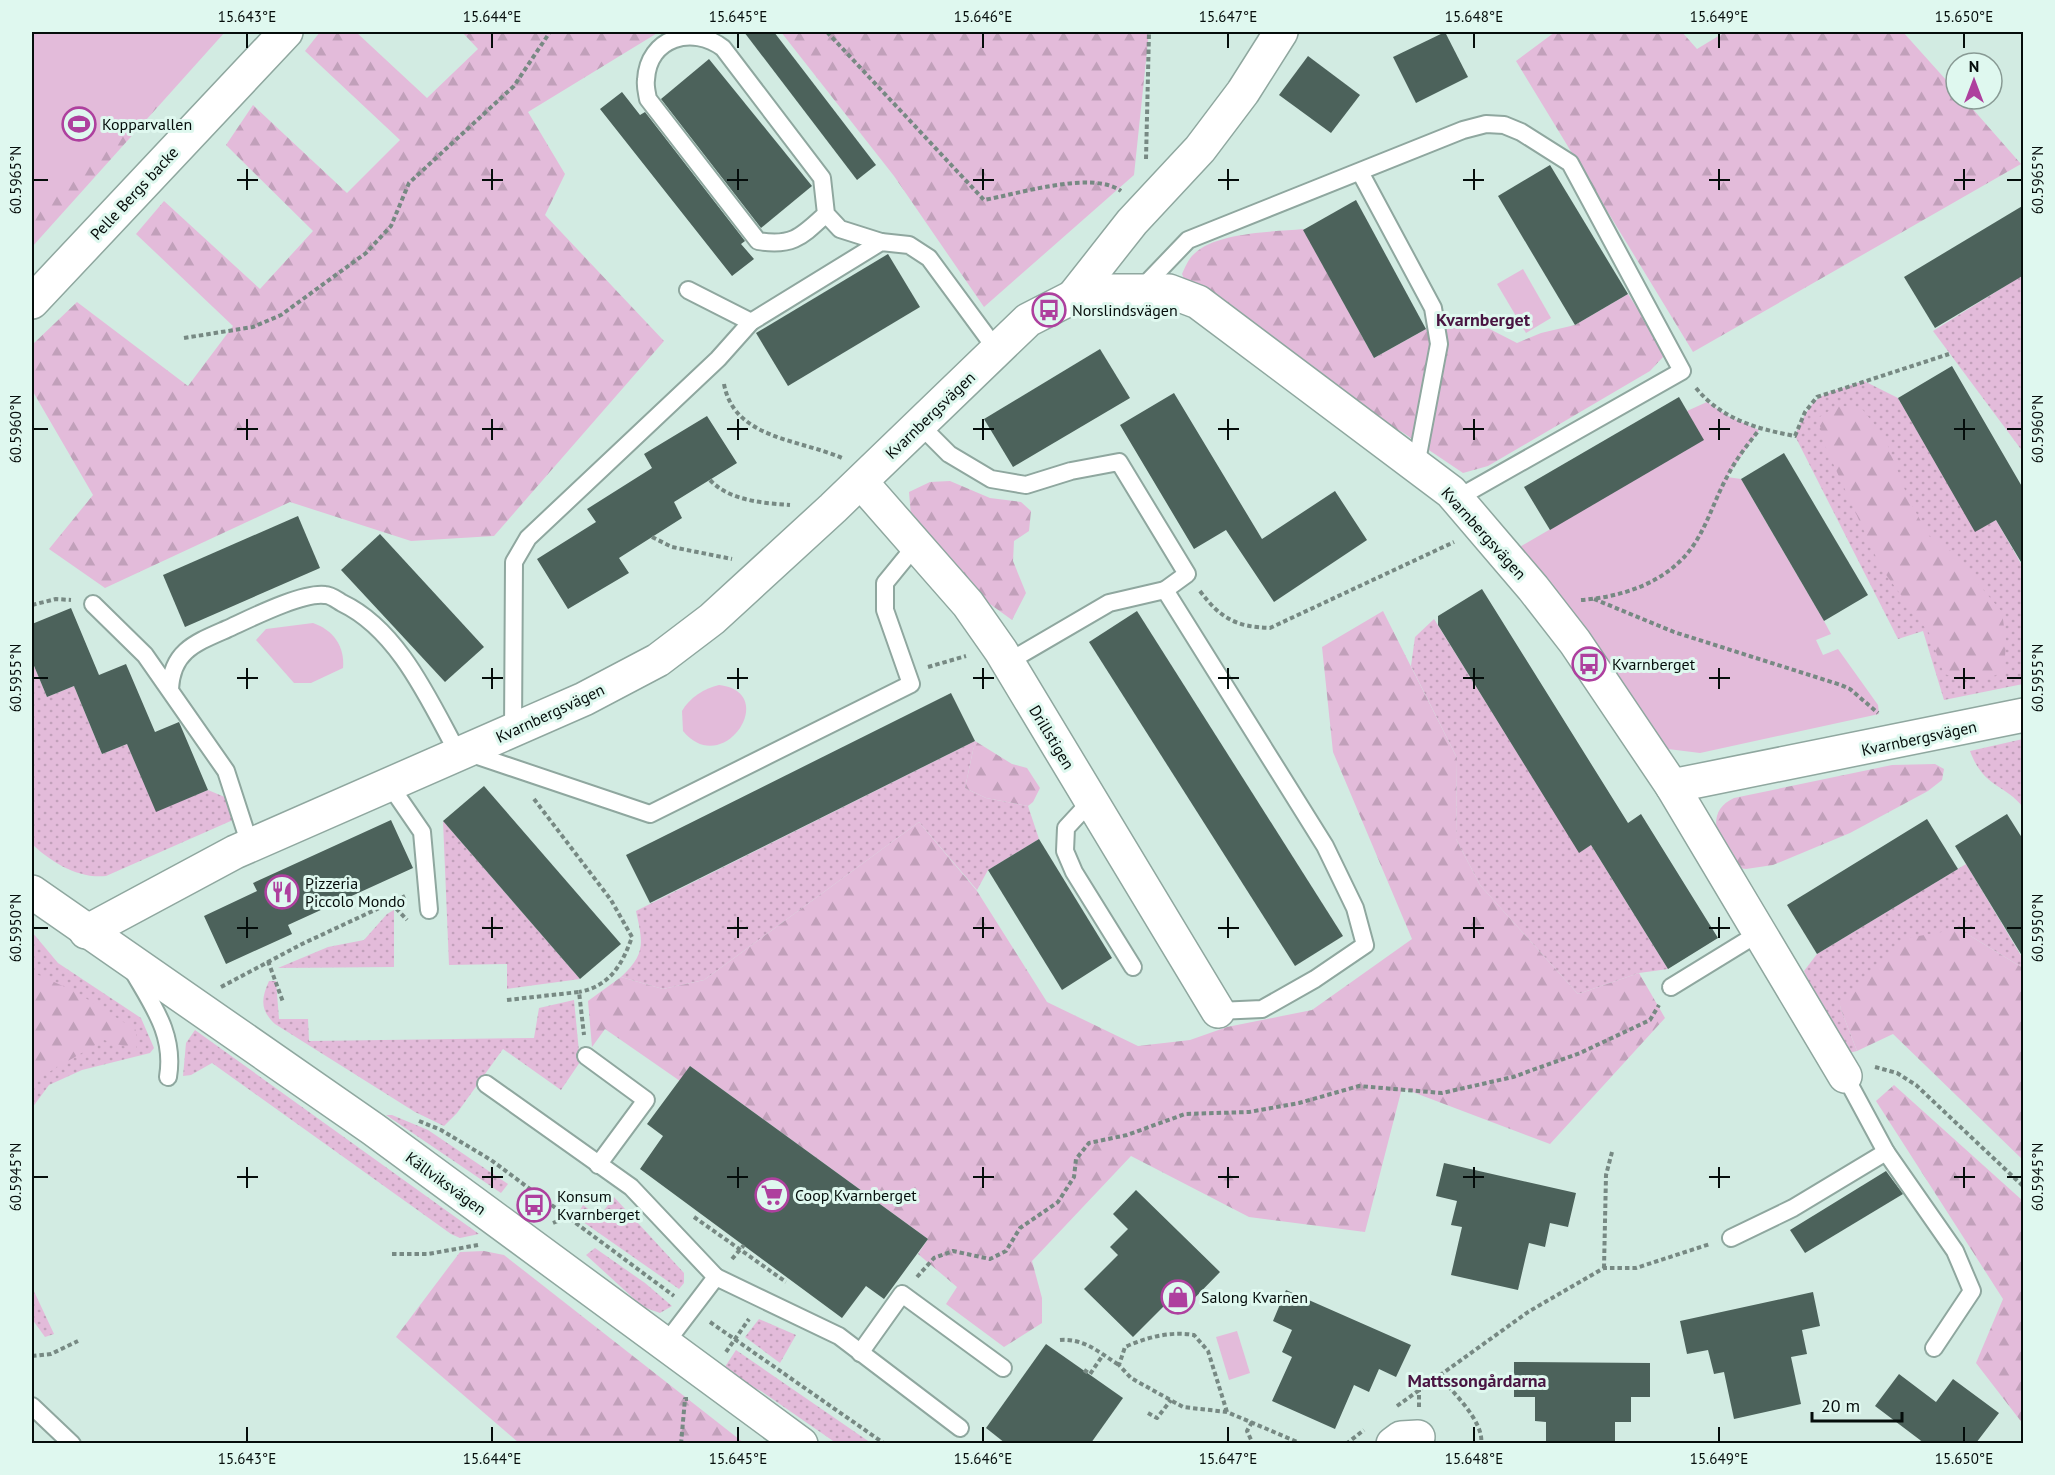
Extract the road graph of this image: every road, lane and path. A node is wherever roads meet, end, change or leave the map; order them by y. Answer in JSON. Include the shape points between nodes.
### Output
{"nodes":[{"id":1,"x":286,"y":32,"type":"edge"},
{"id":2,"x":550,"y":32,"type":"edge"},
{"id":3,"x":826,"y":32,"type":"edge"},
{"id":4,"x":1149,"y":32,"type":"edge"},
{"id":5,"x":1281,"y":32,"type":"edge"},
{"id":6,"x":1146,"y":160,"type":"dead end"},
{"id":7,"x":1360,"y":172,"type":"junction"},
{"id":8,"x":1145,"y":208,"type":"junction"},
{"id":9,"x":826,"y":214,"type":"junction"},
{"id":10,"x":881,"y":242,"type":"junction"},
{"id":11,"x":1141,"y":289,"type":"junction"},
{"id":12,"x":688,"y":290,"type":"dead end"},
{"id":13,"x":1072,"y":297,"type":"junction"},
{"id":14,"x":32,"y":302,"type":"edge"},
{"id":15,"x":751,"y":322,"type":"junction"},
{"id":16,"x":184,"y":338,"type":"dead end"},
{"id":17,"x":996,"y":349,"type":"junction"},
{"id":18,"x":1949,"y":354,"type":"dead end"},
{"id":19,"x":718,"y":359,"type":"junction"},
{"id":20,"x":1707,"y":402,"type":"dead end"},
{"id":21,"x":920,"y":424,"type":"junction"},
{"id":22,"x":1759,"y":430,"type":"junction"},
{"id":23,"x":1416,"y":466,"type":"junction"},
{"id":24,"x":867,"y":476,"type":"junction"},
{"id":25,"x":710,"y":480,"type":"dead end"},
{"id":26,"x":1456,"y":499,"type":"junction"},
{"id":27,"x":833,"y":508,"type":"junction"},
{"id":28,"x":1482,"y":529,"type":"junction"},
{"id":29,"x":652,"y":537,"type":"dead end"},
{"id":30,"x":916,"y":545,"type":"junction"},
{"id":31,"x":768,"y":567,"type":"junction"},
{"id":32,"x":1187,"y":574,"type":"junction"},
{"id":33,"x":1165,"y":590,"type":"junction"},
{"id":34,"x":1594,"y":599,"type":"junction"},
{"id":35,"x":93,"y":604,"type":"joint"},
{"id":36,"x":1545,"y":604,"type":"junction"},
{"id":37,"x":32,"y":605,"type":"edge"},
{"id":38,"x":1008,"y":662,"type":"junction"},
{"id":39,"x":170,"y":689,"type":"junction"},
{"id":40,"x":2024,"y":715,"type":"edge"},
{"id":41,"x":513,"y":731,"type":"junction"},
{"id":42,"x":1908,"y":740,"type":"junction"},
{"id":43,"x":462,"y":753,"type":"junction"},
{"id":44,"x":510,"y":768,"type":"junction"},
{"id":45,"x":389,"y":784,"type":"junction"},
{"id":46,"x":1672,"y":786,"type":"junction"},
{"id":47,"x":1091,"y":801,"type":"junction"},
{"id":48,"x":250,"y":845,"type":"junction"},
{"id":49,"x":427,"y":886,"type":"junction"},
{"id":50,"x":32,"y":892,"type":"edge"},
{"id":51,"x":429,"y":910,"type":"dead end"},
{"id":52,"x":86,"y":932,"type":"junction"},
{"id":53,"x":1760,"y":933,"type":"junction"},
{"id":54,"x":127,"y":960,"type":"junction"},
{"id":55,"x":268,"y":961,"type":"junction"},
{"id":56,"x":1133,"y":967,"type":"dead end"},
{"id":57,"x":1671,"y":987,"type":"joint"},
{"id":58,"x":215,"y":991,"type":"dead end"},
{"id":59,"x":579,"y":992,"type":"junction"},
{"id":60,"x":507,"y":1000,"type":"dead end"},
{"id":61,"x":283,"y":1002,"type":"dead end"},
{"id":62,"x":1218,"y":1011,"type":"joint"},
{"id":63,"x":586,"y":1056,"type":"joint"},
{"id":64,"x":1845,"y":1076,"type":"junction"},
{"id":65,"x":168,"y":1077,"type":"dead end"},
{"id":66,"x":486,"y":1084,"type":"dead end"},
{"id":67,"x":411,"y":1118,"type":"dead end"},
{"id":68,"x":1612,"y":1152,"type":"dead end"},
{"id":69,"x":1886,"y":1152,"type":"junction"},
{"id":70,"x":598,"y":1165,"type":"junction"},
{"id":71,"x":2024,"y":1187,"type":"edge"},
{"id":72,"x":658,"y":1215,"type":"junction"},
{"id":73,"x":1731,"y":1238,"type":"joint"},
{"id":74,"x":744,"y":1245,"type":"dead end"},
{"id":75,"x":739,"y":1250,"type":"junction"},
{"id":76,"x":733,"y":1258,"type":"dead end"},
{"id":77,"x":1604,"y":1268,"type":"junction"},
{"id":78,"x":716,"y":1277,"type":"junction"},
{"id":79,"x":902,"y":1294,"type":"junction"},
{"id":80,"x":691,"y":1309,"type":"junction"},
{"id":81,"x":800,"y":1317,"type":"junction"},
{"id":82,"x":1060,"y":1340,"type":"dead end"},
{"id":83,"x":78,"y":1341,"type":"dead end"},
{"id":84,"x":665,"y":1344,"type":"junction"},
{"id":85,"x":1934,"y":1348,"type":"dead end"},
{"id":86,"x":860,"y":1353,"type":"junction"},
{"id":87,"x":1103,"y":1355,"type":"junction"},
{"id":88,"x":32,"y":1356,"type":"edge"},
{"id":89,"x":1119,"y":1365,"type":"junction"},
{"id":90,"x":1003,"y":1368,"type":"dead end"},
{"id":91,"x":1084,"y":1370,"type":"dead end"},
{"id":92,"x":1438,"y":1375,"type":"junction"},
{"id":93,"x":694,"y":1400,"type":"dead end"},
{"id":94,"x":1171,"y":1400,"type":"junction"},
{"id":95,"x":32,"y":1406,"type":"edge"},
{"id":96,"x":1391,"y":1410,"type":"dead end"},
{"id":97,"x":1227,"y":1412,"type":"junction"},
{"id":98,"x":1148,"y":1413,"type":"dead end"},
{"id":99,"x":1252,"y":1422,"type":"junction"},
{"id":100,"x":960,"y":1428,"type":"dead end"},
{"id":101,"x":1395,"y":1435,"type":"edge"},
{"id":102,"x":72,"y":1443,"type":"edge"},
{"id":103,"x":681,"y":1443,"type":"edge"},
{"id":104,"x":801,"y":1443,"type":"edge"},
{"id":105,"x":885,"y":1443,"type":"edge"},
{"id":106,"x":1253,"y":1443,"type":"edge"},
{"id":107,"x":1302,"y":1443,"type":"edge"},
{"id":108,"x":1346,"y":1443,"type":"edge"},
{"id":109,"x":1481,"y":1443,"type":"edge"}],
"edges":[{"from":1,"to":14,"type":"street","name":"Pelle Bergs backe"},
{"from":2,"to":16,"type":"path","via":[[514,86],[409,183],[391,226],[366,254],[281,315],[253,327]]},
{"from":3,"to":8,"type":"path","via":[[984,200],[1082,182],[1112,185]]},
{"from":4,"to":6,"type":"path"},
{"from":5,"to":8,"type":"street","via":[[1200,149]]},
{"from":7,"to":11,"type":"lane","via":[[1188,240]]},
{"from":7,"to":23,"type":"lane","via":[[1433,308],[1439,344]]},
{"from":7,"to":26,"type":"lane","via":[[1486,124],[1504,125],[1521,132],[1570,163],[1682,371]]},
{"from":8,"to":13,"type":"street"},
{"from":9,"to":9,"type":"lane","via":[[822,178],[723,48],[696,35],[678,36],[660,47],[645,78],[648,99],[758,242],[793,242]]},
{"from":9,"to":10,"type":"lane","via":[[840,230]]},
{"from":10,"to":15,"type":"lane"},
{"from":10,"to":17,"type":"lane","via":[[909,245],[929,258]]},
{"from":11,"to":13,"type":"street","name":"Kvarnbergsvägen"},
{"from":11,"to":23,"type":"street","name":"Kvarnbergsvägen","via":[[1169,291],[1198,302]]},
{"from":12,"to":15,"type":"lane"},
{"from":13,"to":17,"type":"street","name":"Kvarnbergsvägen","via":[[1028,320]]},
{"from":15,"to":19,"type":"lane"},
{"from":17,"to":21,"type":"street","name":"Kvarnbergsvägen"},
{"from":18,"to":22,"type":"path","via":[[1817,397],[1805,412],[1795,436]]},
{"from":19,"to":24,"type":"path","via":[[728,398],[740,417],[766,434],[818,448]]},
{"from":19,"to":41,"type":"lane","via":[[528,538],[514,562]]},
{"from":20,"to":22,"type":"path"},
{"from":21,"to":24,"type":"street","name":"Kvarnbergsvägen"},
{"from":21,"to":32,"type":"lane","via":[[949,454],[991,479],[1026,485],[1119,462]]},
{"from":22,"to":34,"type":"path","via":[[1730,471],[1706,522],[1684,556],[1641,588]]},
{"from":23,"to":26,"type":"street","name":"Kvarnbergsvägen"},
{"from":24,"to":27,"type":"street","name":"Kvarnbergsvägen"},
{"from":24,"to":30,"type":"street","name":"Drillstigen"},
{"from":25,"to":27,"type":"path","via":[[724,491],[748,499]]},
{"from":26,"to":28,"type":"street","name":"Kvarnbergsvägen"},
{"from":27,"to":31,"type":"street","name":"Kvarnbergsvägen"},
{"from":28,"to":32,"type":"path","via":[[1270,628],[1251,627],[1215,611]]},
{"from":28,"to":36,"type":"street","name":"Kvarnbergsvägen"},
{"from":29,"to":31,"type":"path","via":[[672,547]]},
{"from":30,"to":38,"type":"street","name":"Drillstigen","via":[[968,604]]},
{"from":30,"to":44,"type":"lane","via":[[885,583],[885,610],[911,684],[650,814]]},
{"from":31,"to":41,"type":"street","name":"Kvarnbergsvägen","via":[[712,619],[658,660]]},
{"from":32,"to":33,"type":"lane"},
{"from":33,"to":38,"type":"lane","via":[[1109,603]]},
{"from":33,"to":62,"type":"lane","via":[[1325,846],[1355,908],[1365,945],[1262,1009]]},
{"from":34,"to":36,"type":"path"},
{"from":34,"to":42,"type":"path","via":[[1674,632],[1850,689]]},
{"from":35,"to":37,"type":"path","via":[[56,599]]},
{"from":35,"to":39,"type":"lane","via":[[144,655]]},
{"from":36,"to":46,"type":"street","name":"Kvarnbergsvägen"},
{"from":38,"to":47,"type":"street","name":"Drillstigen"},
{"from":39,"to":43,"type":"lane","via":[[171,671],[196,642],[280,606],[326,595],[362,612],[412,669]]},
{"from":39,"to":48,"type":"lane","via":[[226,771]]},
{"from":40,"to":42,"type":"street","name":"Kvarnbergsvägen"},
{"from":41,"to":43,"type":"street","name":"Kvarnbergsvägen"},
{"from":42,"to":46,"type":"street","name":"Kvarnbergsvägen"},
{"from":43,"to":44,"type":"lane"},
{"from":43,"to":45,"type":"street","name":"Kvarnbergsvägen"},
{"from":44,"to":59,"type":"path","via":[[611,900],[632,937],[624,959],[610,978]]},
{"from":45,"to":48,"type":"street","name":"Kvarnbergsvägen"},
{"from":45,"to":49,"type":"lane","via":[[422,832]]},
{"from":46,"to":53,"type":"street","name":"Kvarnbergsvägen"},
{"from":47,"to":56,"type":"lane","via":[[1066,828],[1065,851]]},
{"from":47,"to":62,"type":"street","name":"Drillstigen"},
{"from":48,"to":52,"type":"street","name":"Kvarnbergsvägen","via":[[179,879]]},
{"from":49,"to":51,"type":"lane"},
{"from":49,"to":55,"type":"path"},
{"from":50,"to":52,"type":"street","name":"Källviksvägen"},
{"from":52,"to":54,"type":"street","name":"Källviksvägen"},
{"from":53,"to":57,"type":"lane"},
{"from":53,"to":64,"type":"street","name":"Kvarnbergsvägen"},
{"from":54,"to":65,"type":"lane","via":[[166,1028],[171,1059]]},
{"from":54,"to":84,"type":"street","name":"Källviksvägen","via":[[373,1130]]},
{"from":55,"to":58,"type":"path"},
{"from":55,"to":61,"type":"path"},
{"from":57,"to":79,"type":"path","via":[[1650,1020],[1580,1053],[1513,1077],[1442,1093],[1359,1086],[1249,1113],[1185,1114],[1127,1135],[1089,1143],[1076,1159],[1074,1177],[1058,1202],[1020,1228],[1006,1251],[990,1259],[953,1251],[934,1258]]},
{"from":59,"to":60,"type":"path"},
{"from":59,"to":63,"type":"path"},
{"from":63,"to":70,"type":"lane","via":[[646,1100]]},
{"from":64,"to":69,"type":"lane"},
{"from":64,"to":71,"type":"path","via":[[1857,1066],[1882,1068],[1906,1079]]},
{"from":66,"to":70,"type":"lane"},
{"from":67,"to":80,"type":"path","via":[[441,1130],[491,1160]]},
{"from":68,"to":77,"type":"path","via":[[1606,1175]]},
{"from":69,"to":73,"type":"lane","via":[[1793,1208]]},
{"from":69,"to":85,"type":"lane","via":[[1954,1251],[1972,1291]]},
{"from":70,"to":72,"type":"lane","via":[[631,1187]]},
{"from":72,"to":75,"type":"path","via":[[693,1216]]},
{"from":72,"to":78,"type":"lane"},
{"from":73,"to":77,"type":"path","via":[[1636,1268]]},
{"from":74,"to":75,"type":"path"},
{"from":75,"to":76,"type":"path"},
{"from":75,"to":81,"type":"path","via":[[792,1287]]},
{"from":77,"to":92,"type":"path","via":[[1528,1312]]},
{"from":78,"to":80,"type":"lane"},
{"from":78,"to":81,"type":"lane"},
{"from":79,"to":86,"type":"lane"},
{"from":79,"to":90,"type":"lane"},
{"from":80,"to":84,"type":"lane"},
{"from":80,"to":105,"type":"path"},
{"from":81,"to":86,"type":"lane","via":[[838,1336]]},
{"from":82,"to":87,"type":"path","via":[[1073,1339]]},
{"from":83,"to":88,"type":"path","via":[[51,1354]]},
{"from":84,"to":104,"type":"street","name":"Källviksvägen"},
{"from":86,"to":100,"type":"lane"},
{"from":87,"to":89,"type":"path"},
{"from":87,"to":91,"type":"path","via":[[1090,1374]]},
{"from":89,"to":94,"type":"path","via":[[1131,1378]]},
{"from":89,"to":97,"type":"path","via":[[1125,1347],[1142,1339],[1179,1332],[1194,1335],[1208,1352]]},
{"from":92,"to":96,"type":"path"},
{"from":92,"to":109,"type":"path","via":[[1472,1414]]},
{"from":93,"to":103,"type":"path","via":[[685,1399]]},
{"from":94,"to":97,"type":"path","via":[[1183,1407]]},
{"from":94,"to":98,"type":"path","via":[[1157,1418]]},
{"from":95,"to":102,"type":"lane"},
{"from":97,"to":99,"type":"path"},
{"from":99,"to":106,"type":"path","via":[[1248,1431]]},
{"from":99,"to":107,"type":"path"},
{"from":101,"to":108,"type":"path"}]}
